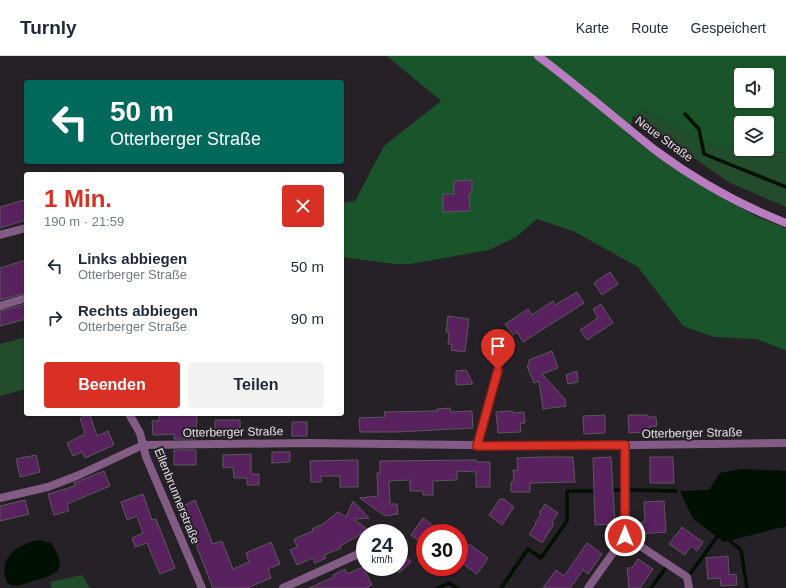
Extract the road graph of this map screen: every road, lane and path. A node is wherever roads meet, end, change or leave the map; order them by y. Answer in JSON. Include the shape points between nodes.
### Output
{"nodes":[{"id":1,"x":538,"y":56,"type":"edge"},
{"id":2,"x":786,"y":223,"type":"edge"},
{"id":3,"x":24,"y":229,"type":"edge"},
{"id":4,"x":0,"y":235,"type":"edge"},
{"id":5,"x":24,"y":299,"type":"edge"},
{"id":6,"x":0,"y":306,"type":"edge"},
{"id":7,"x":498,"y":370,"type":"dead end"},
{"id":8,"x":131,"y":416,"type":"edge"},
{"id":9,"x":786,"y":444,"type":"edge"},
{"id":10,"x":143,"y":445,"type":"junction"},
{"id":11,"x":625,"y":445,"type":"junction"},
{"id":12,"x":477,"y":446,"type":"junction"},
{"id":13,"x":0,"y":498,"type":"edge"},
{"id":14,"x":625,"y":536,"type":"junction"},
{"id":15,"x":356,"y":555,"type":"edge"},
{"id":16,"x":202,"y":588,"type":"edge"},
{"id":17,"x":283,"y":588,"type":"edge"},
{"id":18,"x":588,"y":588,"type":"edge"},
{"id":19,"x":689,"y":588,"type":"edge"}],
"edges":[{"from":1,"to":2,"type":"main road","name":"Neue Straße","via":[[657,151],[736,200]]},
{"from":3,"to":4,"type":"street"},
{"from":5,"to":6,"type":"street"},
{"from":7,"to":12,"type":"street"},
{"from":8,"to":10,"type":"street","name":"Ellenbrunnerstraße"},
{"from":9,"to":11,"type":"street","name":"Otterberger Straße"},
{"from":10,"to":12,"type":"street","name":"Otterberger Straße","via":[[307,443]]},
{"from":10,"to":13,"type":"street","name":"Otterberger Straße","via":[[48,487]]},
{"from":10,"to":16,"type":"street","name":"Ellenbrunnerstraße"},
{"from":11,"to":12,"type":"street","name":"Otterberger Straße"},
{"from":11,"to":14,"type":"street"},
{"from":14,"to":18,"type":"street"},
{"from":14,"to":19,"type":"street","via":[[687,577]]},
{"from":15,"to":17,"type":"street"}]}
